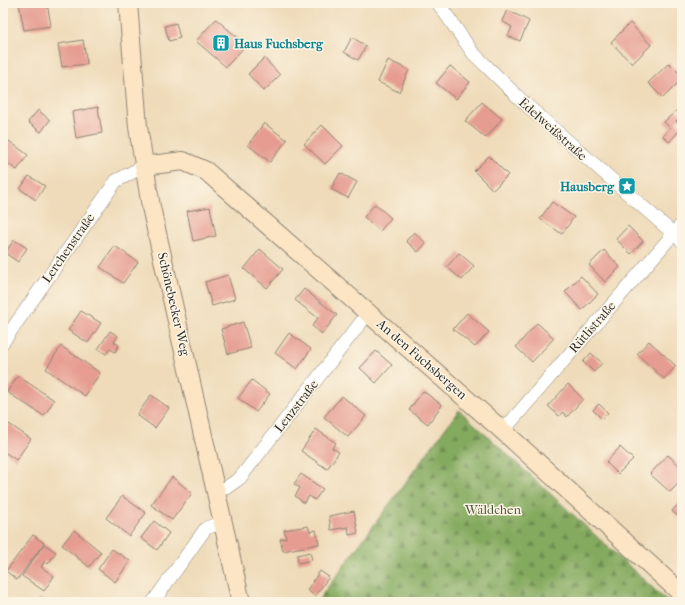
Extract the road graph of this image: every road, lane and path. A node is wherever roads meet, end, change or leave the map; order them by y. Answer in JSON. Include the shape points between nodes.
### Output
{"nodes":[{"id":1,"x":128,"y":3,"type":"edge"},
{"id":2,"x":438,"y":3,"type":"edge"},
{"id":3,"x":144,"y":166,"type":"junction"},
{"id":4,"x":682,"y":224,"type":"edge"},
{"id":5,"x":678,"y":238,"type":"edge"},
{"id":6,"x":369,"y":312,"type":"junction"},
{"id":7,"x":3,"y":342,"type":"edge"},
{"id":8,"x":503,"y":431,"type":"junction"},
{"id":9,"x":216,"y":490,"type":"junction"},
{"id":10,"x":223,"y":522,"type":"junction"},
{"id":11,"x":682,"y":594,"type":"edge"},
{"id":12,"x":153,"y":602,"type":"edge"},
{"id":13,"x":241,"y":602,"type":"edge"}],
"edges":[{"from":1,"to":3,"type":"street","name":"Schönebecker Weg","via":[[138,127]]},
{"from":2,"to":5,"type":"street","name":"Edelweißstraße","via":[[473,53],[522,102]]},
{"from":3,"to":6,"type":"street","name":"An den Fuchsbergen","via":[[183,161],[206,171]]},
{"from":3,"to":7,"type":"street","name":"Lerchenstraße","via":[[116,181]]},
{"from":3,"to":9,"type":"street","name":"Schönebecker Weg"},
{"from":4,"to":5,"type":"street","name":"Rütlistraße"},
{"from":5,"to":8,"type":"street","name":"Rütlistraße"},
{"from":6,"to":8,"type":"street","name":"An den Fuchsbergen"},
{"from":6,"to":9,"type":"street","name":"Lenzstraße","via":[[240,478],[226,488]]},
{"from":8,"to":11,"type":"street","name":"An den Fuchsbergen"},
{"from":9,"to":10,"type":"street","name":"Schönebecker Weg"},
{"from":10,"to":12,"type":"street","via":[[206,528]]},
{"from":10,"to":13,"type":"street","name":"Schönebecker Weg"}]}
